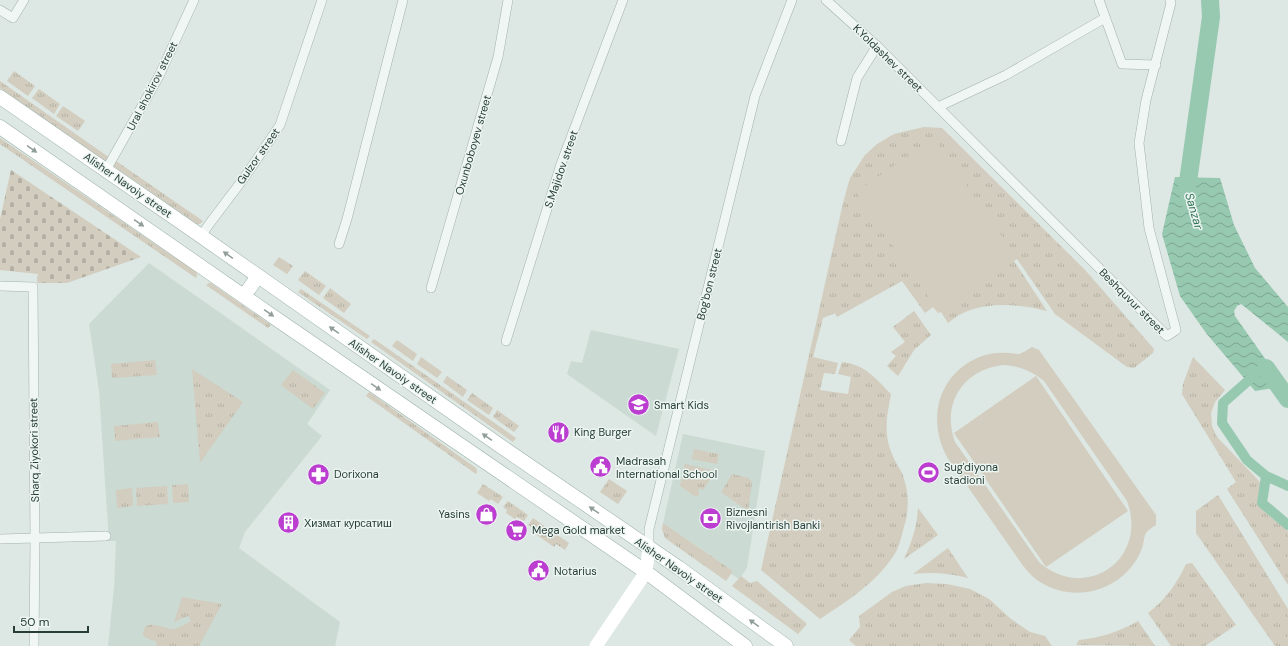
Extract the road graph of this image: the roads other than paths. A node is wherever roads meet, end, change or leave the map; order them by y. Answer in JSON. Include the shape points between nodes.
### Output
{"nodes":[{"id":1,"x":24,"y":0,"type":"edge"},
{"id":2,"x":194,"y":0,"type":"edge"},
{"id":3,"x":322,"y":0,"type":"edge"},
{"id":4,"x":403,"y":0,"type":"edge"},
{"id":5,"x":508,"y":0,"type":"edge"},
{"id":6,"x":623,"y":0,"type":"edge"},
{"id":7,"x":792,"y":0,"type":"edge"},
{"id":8,"x":826,"y":0,"type":"edge"},
{"id":9,"x":1099,"y":0,"type":"edge"},
{"id":10,"x":1170,"y":0,"type":"edge"},
{"id":11,"x":0,"y":10,"type":"edge"},
{"id":12,"x":1105,"y":18,"type":"junction"},
{"id":13,"x":877,"y":46,"type":"junction"},
{"id":14,"x":1156,"y":65,"type":"junction"},
{"id":15,"x":0,"y":97,"type":"edge"},
{"id":16,"x":938,"y":107,"type":"junction"},
{"id":17,"x":949,"y":117,"type":"joint"},
{"id":18,"x":0,"y":127,"type":"edge"},
{"id":19,"x":841,"y":141,"type":"dead end"},
{"id":20,"x":106,"y":170,"type":"junction"},
{"id":21,"x":201,"y":236,"type":"junction"},
{"id":22,"x":339,"y":244,"type":"dead end"},
{"id":23,"x":258,"y":276,"type":"junction"},
{"id":24,"x":0,"y":286,"type":"edge"},
{"id":25,"x":432,"y":288,"type":"dead end"},
{"id":26,"x":244,"y":296,"type":"junction"},
{"id":27,"x":506,"y":341,"type":"dead end"},
{"id":28,"x":106,"y":536,"type":"dead end"},
{"id":29,"x":35,"y":538,"type":"junction"},
{"id":30,"x":0,"y":539,"type":"edge"},
{"id":31,"x":649,"y":548,"type":"junction"},
{"id":32,"x":646,"y":572,"type":"junction"},
{"id":33,"x":34,"y":646,"type":"edge"},
{"id":34,"x":596,"y":646,"type":"edge"},
{"id":35,"x":745,"y":646,"type":"edge"},
{"id":36,"x":786,"y":646,"type":"edge"}],
"edges":[{"from":1,"to":11,"type":"street","via":[[13,18]]},
{"from":2,"to":20,"type":"street","name":"Ural shokirov street","via":[[159,76]]},
{"from":3,"to":21,"type":"street","name":"Gulzor street","via":[[280,125]]},
{"from":4,"to":22,"type":"street"},
{"from":5,"to":25,"type":"street","name":"Oxunboboyev street","via":[[498,57]]},
{"from":6,"to":27,"type":"street","name":"S.Majidov street","via":[[562,164]]},
{"from":7,"to":31,"type":"street","name":"Bog'bon street","via":[[755,96],[649,529]]},
{"from":8,"to":13,"type":"street","name":"K.Yoldashev street"},
{"from":9,"to":12,"type":"street"},
{"from":10,"to":14,"type":"street","name":"Beshquvur street"},
{"from":12,"to":14,"type":"street","via":[[1122,64]]},
{"from":12,"to":16,"type":"street","via":[[1006,75]]},
{"from":13,"to":16,"type":"street","name":"K.Yoldashev street"},
{"from":13,"to":19,"type":"street","via":[[856,78]]},
{"from":14,"to":17,"type":"street","name":"Beshquvur street","via":[[1146,100],[1139,143],[1149,228],[1176,330],[1167,336]]},
{"from":15,"to":20,"type":"main road","name":"Alisher Navoiy street"},
{"from":16,"to":17,"type":"street","name":"K.Yoldashev street"},
{"from":18,"to":26,"type":"main road","name":"Alisher Navoiy street","one_way":true},
{"from":20,"to":21,"type":"main road","name":"Alisher Navoiy street"},
{"from":23,"to":21,"type":"main road","name":"Alisher Navoiy street","one_way":true},
{"from":23,"to":26,"type":"main road"},
{"from":31,"to":23,"type":"main road","name":"Alisher Navoiy street","one_way":true},
{"from":24,"to":29,"type":"street","name":"Sharq Ziyokori street","via":[[32,287]]},
{"from":26,"to":32,"type":"main road","name":"Alisher Navoiy street","one_way":true},
{"from":28,"to":29,"type":"street"},
{"from":29,"to":30,"type":"street"},
{"from":29,"to":33,"type":"street","name":"Sharq Ziyokori street"},
{"from":31,"to":32,"type":"street","name":"Bog'bon street"},
{"from":36,"to":31,"type":"main road","name":"Alisher Navoiy street","one_way":true},
{"from":32,"to":34,"type":"street"},
{"from":32,"to":35,"type":"main road","name":"Alisher Navoiy street"}]}
